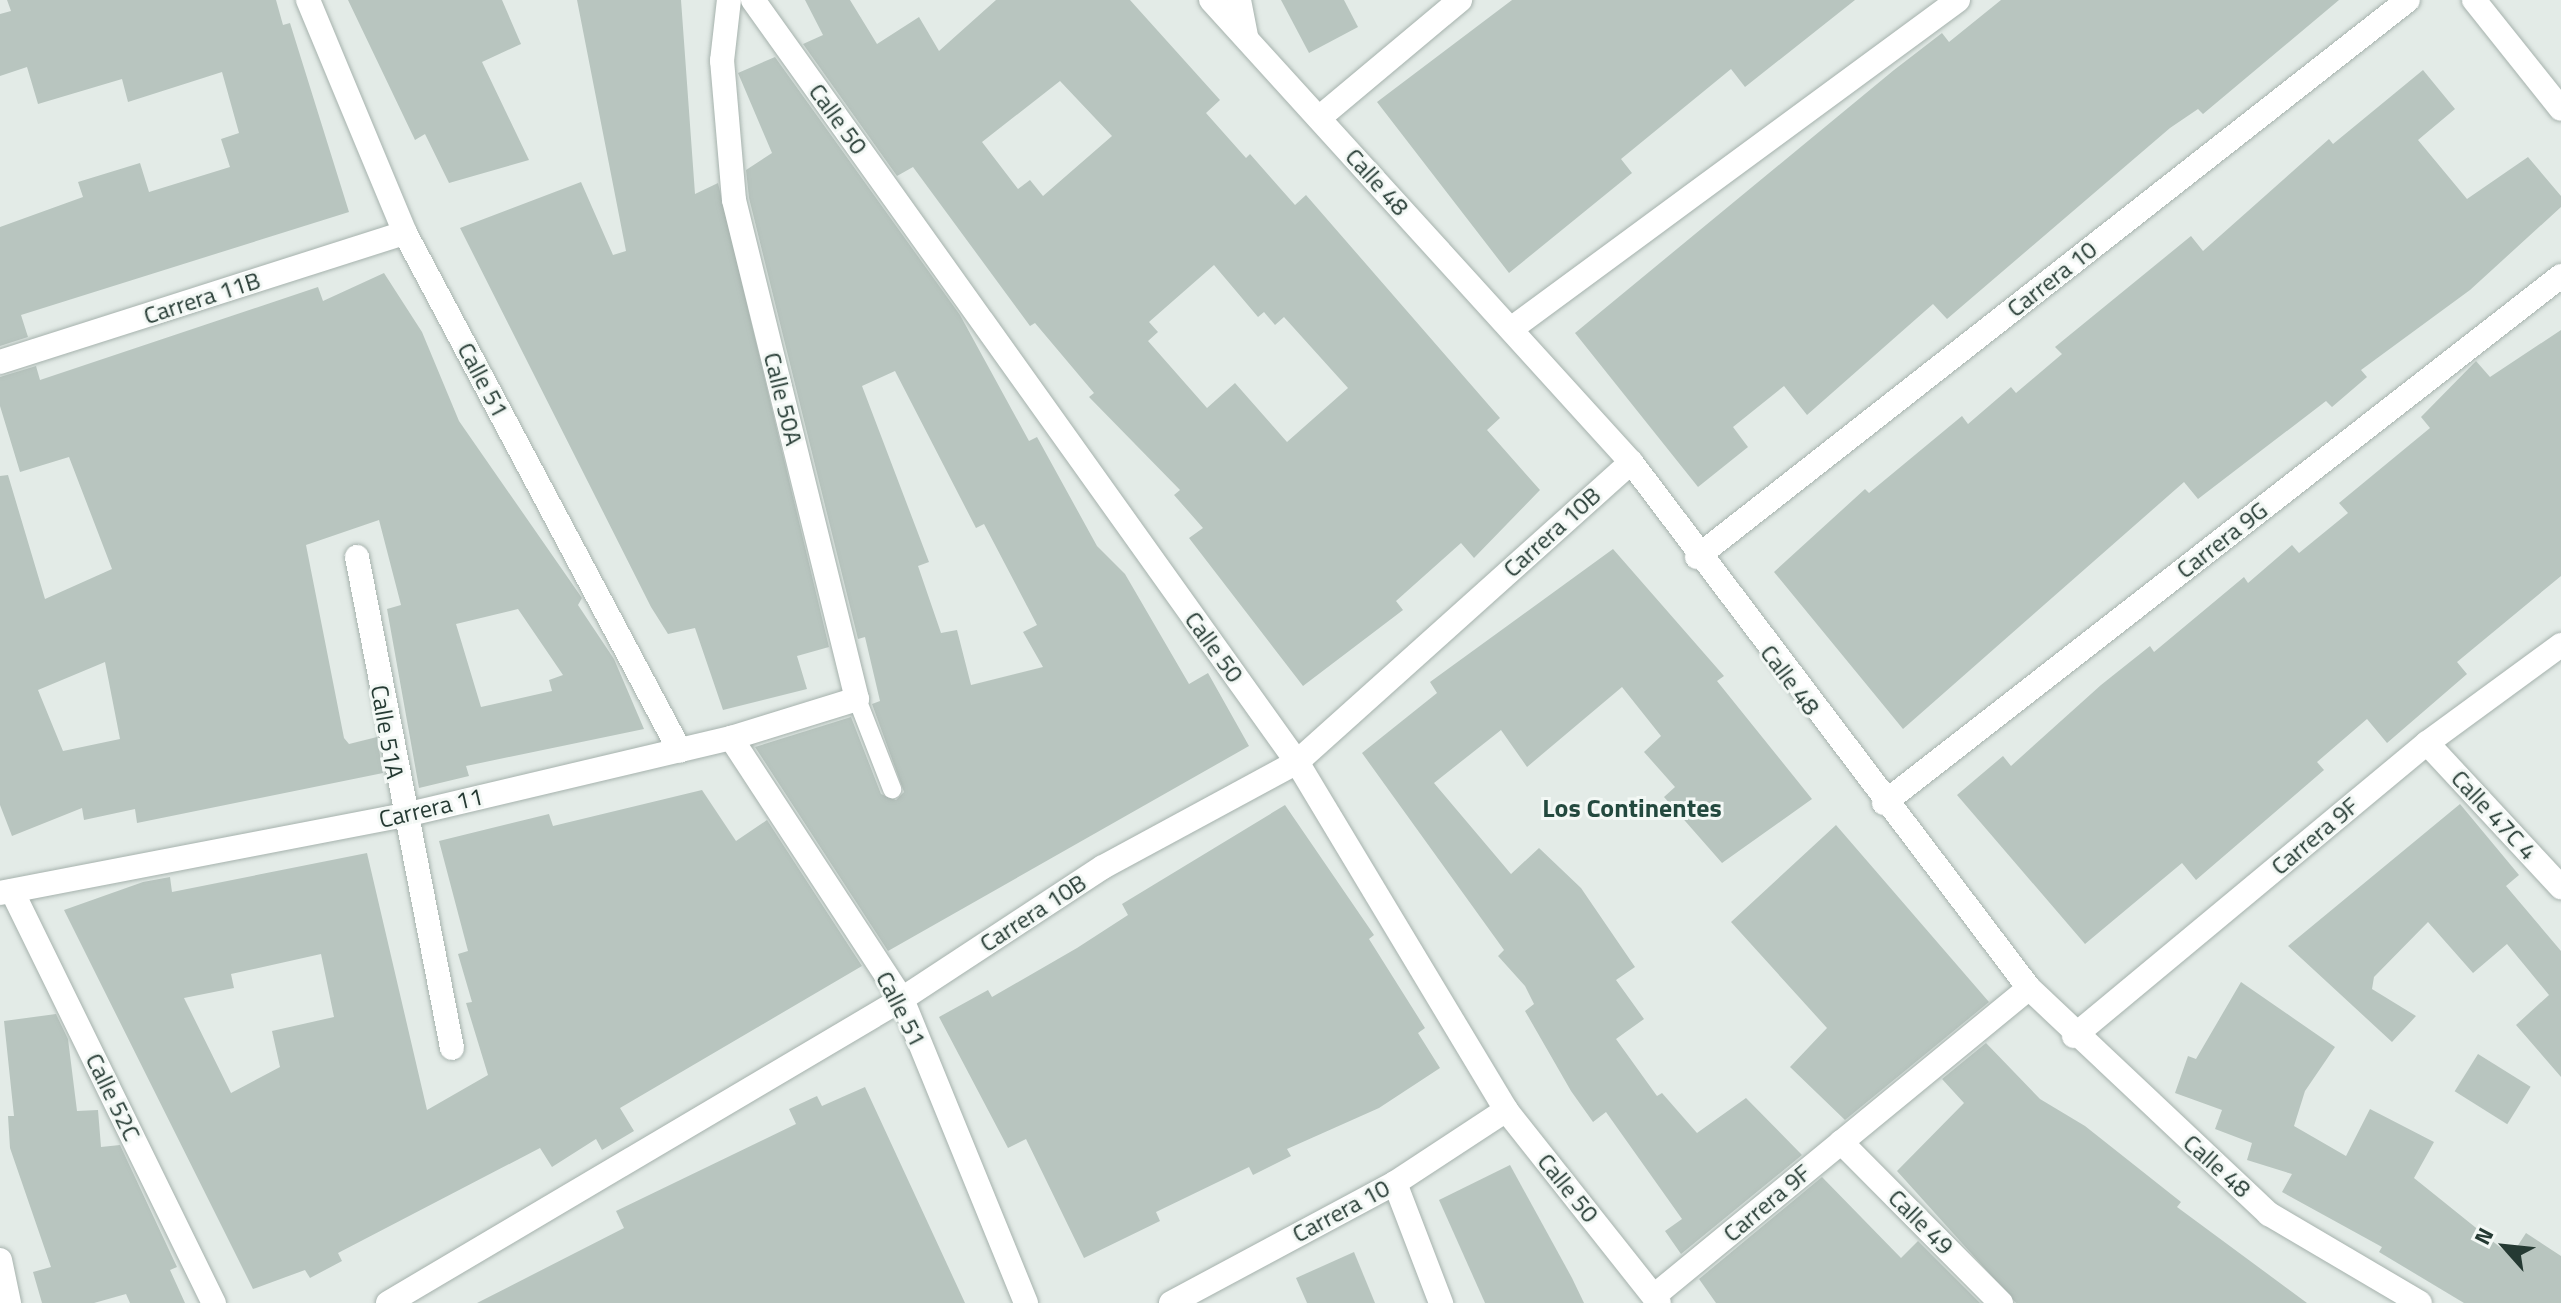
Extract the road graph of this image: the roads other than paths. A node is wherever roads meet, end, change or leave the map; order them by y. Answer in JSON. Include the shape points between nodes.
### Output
{"nodes":[{"id":1,"x":308,"y":0,"type":"edge"},
{"id":2,"x":729,"y":0,"type":"edge"},
{"id":3,"x":753,"y":0,"type":"edge"},
{"id":4,"x":1211,"y":0,"type":"edge"},
{"id":5,"x":1239,"y":0,"type":"edge"},
{"id":6,"x":1460,"y":0,"type":"edge"},
{"id":7,"x":1958,"y":0,"type":"edge"},
{"id":8,"x":2408,"y":0,"type":"edge"},
{"id":9,"x":2474,"y":0,"type":"edge"},
{"id":10,"x":1246,"y":37,"type":"junction"},
{"id":11,"x":2561,"y":109,"type":"edge"},
{"id":12,"x":1319,"y":118,"type":"junction"},
{"id":13,"x":405,"y":233,"type":"junction"},
{"id":14,"x":2561,"y":276,"type":"edge"},
{"id":15,"x":1511,"y":329,"type":"junction"},
{"id":16,"x":0,"y":362,"type":"edge"},
{"id":17,"x":1631,"y":462,"type":"junction"},
{"id":18,"x":357,"y":557,"type":"dead end"},
{"id":19,"x":1697,"y":557,"type":"junction"},
{"id":20,"x":2561,"y":645,"type":"edge"},
{"id":21,"x":857,"y":699,"type":"junction"},
{"id":22,"x":731,"y":738,"type":"junction"},
{"id":23,"x":2427,"y":743,"type":"junction"},
{"id":24,"x":680,"y":751,"type":"junction"},
{"id":25,"x":1297,"y":762,"type":"junction"},
{"id":26,"x":892,"y":789,"type":"dead end"},
{"id":27,"x":1884,"y":803,"type":"junction"},
{"id":28,"x":401,"y":816,"type":"junction"},
{"id":29,"x":2561,"y":887,"type":"edge"},
{"id":30,"x":6,"y":892,"type":"edge"},
{"id":31,"x":2029,"y":988,"type":"junction"},
{"id":32,"x":902,"y":999,"type":"junction"},
{"id":33,"x":2074,"y":1036,"type":"junction"},
{"id":34,"x":452,"y":1048,"type":"dead end"},
{"id":35,"x":1506,"y":1110,"type":"junction"},
{"id":36,"x":1841,"y":1142,"type":"junction"},
{"id":37,"x":1395,"y":1183,"type":"junction"},
{"id":38,"x":0,"y":1260,"type":"edge"},
{"id":39,"x":1657,"y":1300,"type":"edge"},
{"id":40,"x":9,"y":1303,"type":"edge"},
{"id":41,"x":214,"y":1303,"type":"edge"},
{"id":42,"x":388,"y":1303,"type":"edge"},
{"id":43,"x":1026,"y":1303,"type":"edge"},
{"id":44,"x":1171,"y":1303,"type":"edge"},
{"id":45,"x":1441,"y":1303,"type":"edge"},
{"id":46,"x":2001,"y":1303,"type":"edge"},
{"id":47,"x":2420,"y":1303,"type":"edge"}],
"edges":[{"from":1,"to":13,"type":"street","name":"Calle 51"},
{"from":2,"to":21,"type":"street","name":"Calle 50A","via":[[722,61],[734,200]]},
{"from":3,"to":25,"type":"street","name":"Calle 50"},
{"from":4,"to":10,"type":"street","name":"Calle 48"},
{"from":5,"to":10,"type":"street"},
{"from":6,"to":12,"type":"street"},
{"from":7,"to":15,"type":"street"},
{"from":8,"to":19,"type":"street","name":"Carrera 10"},
{"from":9,"to":11,"type":"street"},
{"from":10,"to":12,"type":"street","name":"Calle 48"},
{"from":12,"to":15,"type":"street","name":"Calle 48"},
{"from":13,"to":16,"type":"street","name":"Carrera 11B"},
{"from":13,"to":24,"type":"street","name":"Calle 51"},
{"from":14,"to":27,"type":"street","name":"Carrera 9G"},
{"from":15,"to":17,"type":"street","name":"Calle 48"},
{"from":17,"to":19,"type":"street","name":"Calle 48"},
{"from":17,"to":25,"type":"street","name":"Carrera 10B"},
{"from":18,"to":28,"type":"street","name":"Calle 51A"},
{"from":19,"to":27,"type":"street","name":"Calle 48"},
{"from":20,"to":23,"type":"street","name":"Carrera 9F"},
{"from":21,"to":22,"type":"street","name":"Carrera 11"},
{"from":21,"to":26,"type":"lane","name":"Calle 50A"},
{"from":22,"to":24,"type":"street","name":"Carrera 11"},
{"from":22,"to":32,"type":"street","name":"Calle 51"},
{"from":23,"to":29,"type":"street","name":"Calle 47C 4"},
{"from":23,"to":33,"type":"street","name":"Carrera 9F"},
{"from":24,"to":28,"type":"street","name":"Carrera 11"},
{"from":25,"to":32,"type":"street","name":"Carrera 10B","via":[[1103,867]]},
{"from":25,"to":35,"type":"street","name":"Calle 50"},
{"from":27,"to":31,"type":"street","name":"Calle 48"},
{"from":28,"to":30,"type":"street","name":"Carrera 11"},
{"from":28,"to":34,"type":"street","name":"Calle 51A"},
{"from":30,"to":41,"type":"street","name":"Calle 52C"},
{"from":31,"to":33,"type":"street","name":"Calle 48"},
{"from":31,"to":36,"type":"street","name":"Carrera 9F"},
{"from":32,"to":42,"type":"street","name":"Carrera 10B"},
{"from":32,"to":43,"type":"street","name":"Calle 51"},
{"from":33,"to":47,"type":"street","name":"Calle 48","via":[[2269,1214]]},
{"from":35,"to":37,"type":"street","name":"Carrera 10"},
{"from":35,"to":39,"type":"street","name":"Calle 50"},
{"from":36,"to":39,"type":"street","name":"Carrera 9F"},
{"from":36,"to":46,"type":"street","name":"Calle 49"},
{"from":37,"to":44,"type":"street","name":"Carrera 10"},
{"from":37,"to":45,"type":"street"},
{"from":38,"to":40,"type":"street"}]}
